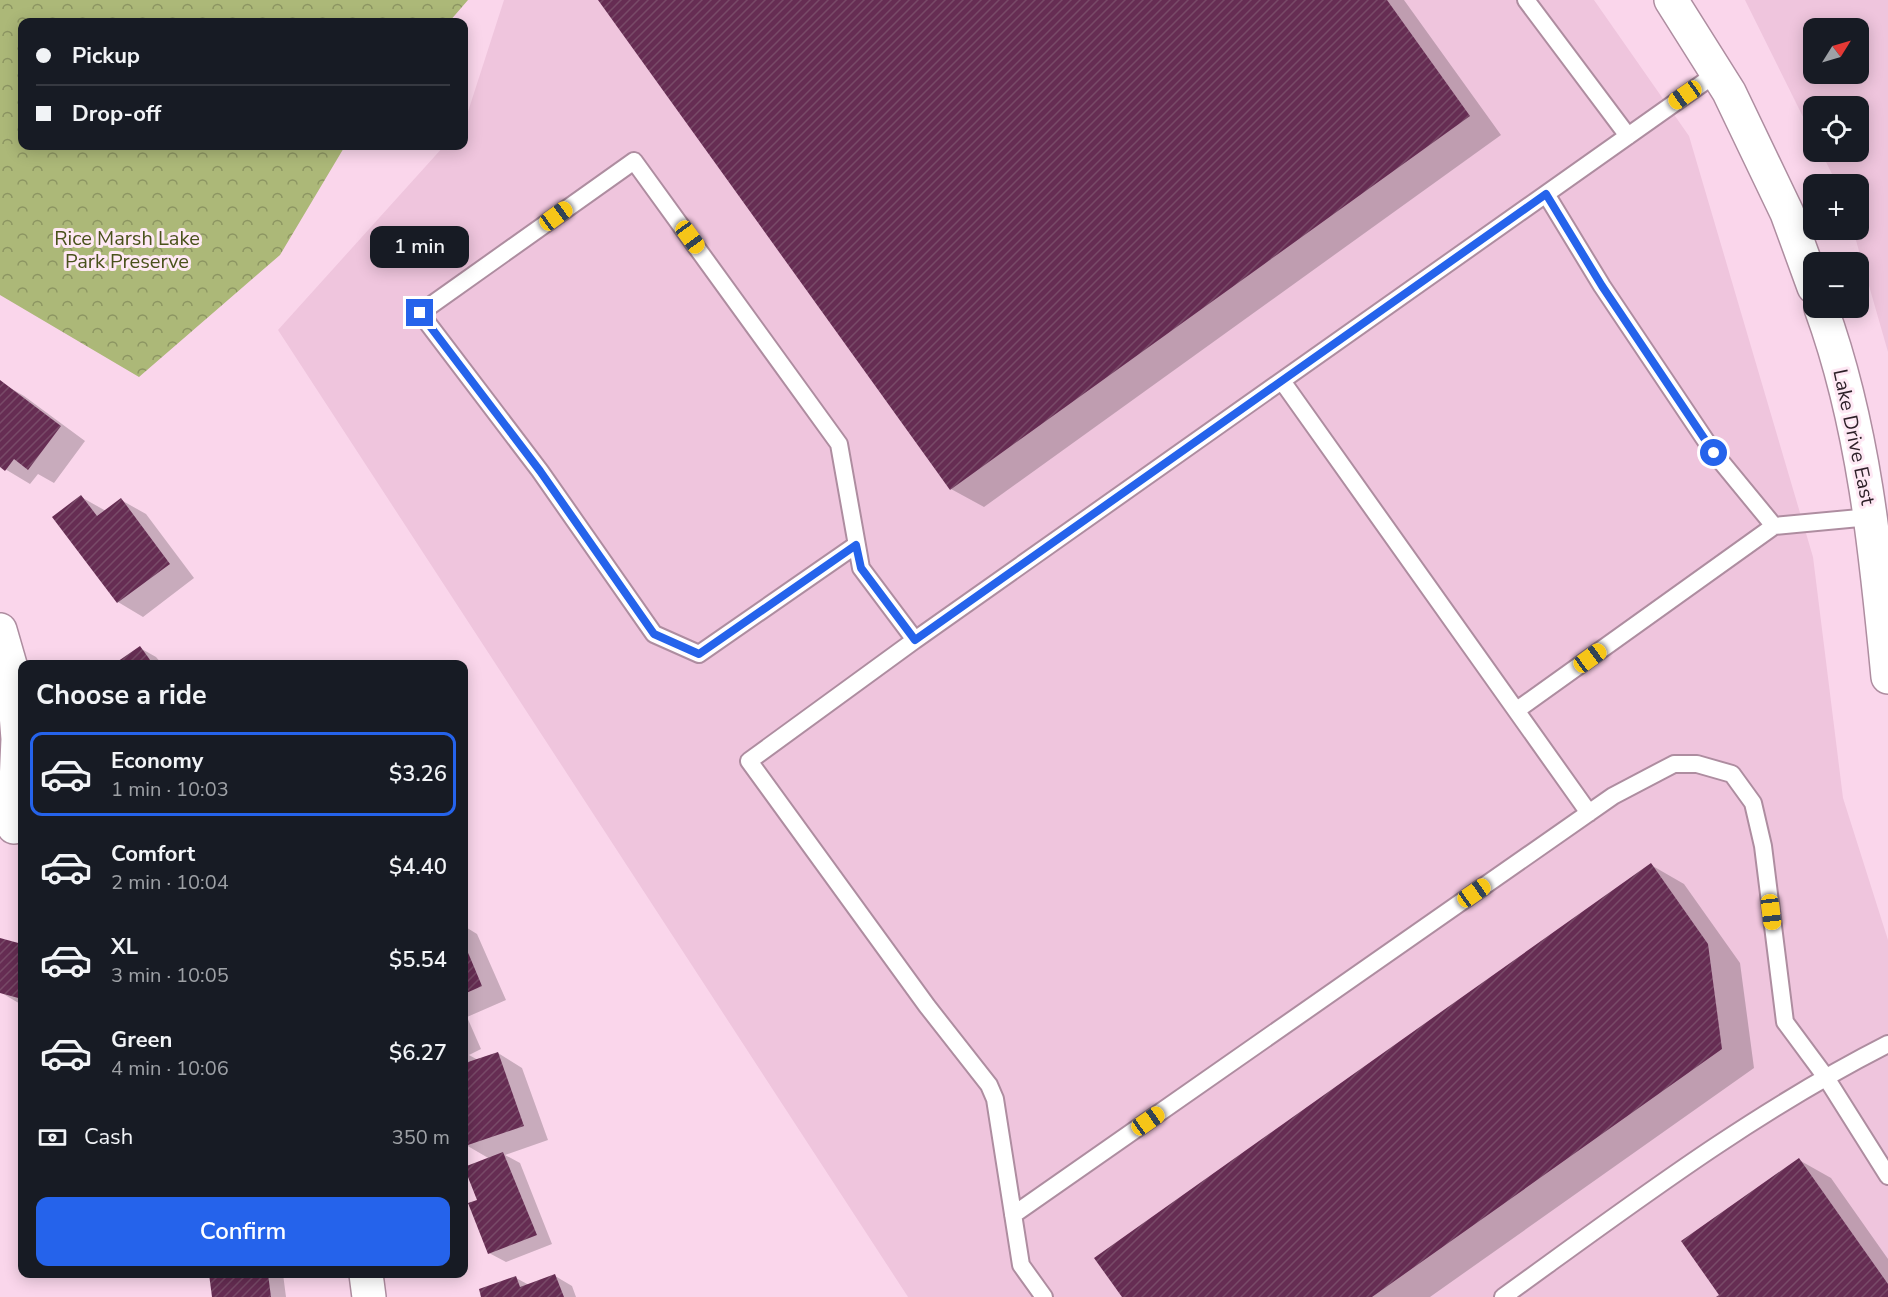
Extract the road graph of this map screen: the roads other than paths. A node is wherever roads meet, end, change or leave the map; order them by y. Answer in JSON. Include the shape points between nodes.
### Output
{"nodes":[{"id":1,"x":1526,"y":0,"type":"edge"},
{"id":2,"x":1671,"y":0,"type":"edge"},
{"id":3,"x":1717,"y":73,"type":"junction"},
{"id":4,"x":1628,"y":136,"type":"junction"},
{"id":5,"x":1546,"y":194,"type":"junction"},
{"id":6,"x":1803,"y":257,"type":"edge"},
{"id":7,"x":1825,"y":318,"type":"edge"},
{"id":8,"x":1282,"y":381,"type":"junction"},
{"id":9,"x":1870,"y":517,"type":"junction"},
{"id":10,"x":1774,"y":526,"type":"junction"},
{"id":11,"x":856,"y":545,"type":"junction"},
{"id":12,"x":0,"y":630,"type":"edge"},
{"id":13,"x":915,"y":640,"type":"junction"},
{"id":14,"x":1888,"y":677,"type":"edge"},
{"id":15,"x":1517,"y":710,"type":"junction"},
{"id":16,"x":1590,"y":813,"type":"junction"},
{"id":17,"x":12,"y":828,"type":"edge"},
{"id":18,"x":1888,"y":1044,"type":"edge"},
{"id":19,"x":1825,"y":1076,"type":"junction"},
{"id":20,"x":1888,"y":1176,"type":"edge"},
{"id":21,"x":1013,"y":1215,"type":"junction"},
{"id":22,"x":367,"y":1278,"type":"edge"},
{"id":23,"x":369,"y":1297,"type":"edge"},
{"id":24,"x":1044,"y":1297,"type":"edge"},
{"id":25,"x":1503,"y":1297,"type":"edge"}],
"edges":[{"from":1,"to":4,"type":"lane"},
{"from":2,"to":3,"type":"street"},
{"from":3,"to":4,"type":"lane"},
{"from":3,"to":6,"type":"street","via":[[1787,213]]},
{"from":4,"to":5,"type":"lane"},
{"from":5,"to":8,"type":"lane"},
{"from":5,"to":10,"type":"lane","via":[[1602,286],[1714,453]]},
{"from":7,"to":9,"type":"street","name":"Lake Drive East","via":[[1866,475]]},
{"from":8,"to":13,"type":"lane"},
{"from":8,"to":15,"type":"lane"},
{"from":9,"to":10,"type":"lane"},
{"from":9,"to":14,"type":"street","name":"Lake Drive East"},
{"from":10,"to":15,"type":"lane"},
{"from":11,"to":11,"type":"lane","via":[[839,444],[634,161],[420,313],[540,471],[654,634],[699,654]]},
{"from":11,"to":13,"type":"lane","via":[[861,568]]},
{"from":12,"to":17,"type":"street","via":[[13,675],[18,739]]},
{"from":13,"to":21,"type":"lane","via":[[749,761],[989,1085],[995,1099]]},
{"from":15,"to":16,"type":"lane"},
{"from":16,"to":19,"type":"lane","via":[[1613,796],[1674,764],[1697,764],[1732,774],[1753,803],[1763,846],[1785,1022]]},
{"from":16,"to":21,"type":"lane"},
{"from":18,"to":19,"type":"lane"},
{"from":19,"to":20,"type":"lane"},
{"from":19,"to":25,"type":"lane","via":[[1711,1147]]},
{"from":21,"to":24,"type":"lane","via":[[1021,1265]]},
{"from":22,"to":23,"type":"street"}]}
